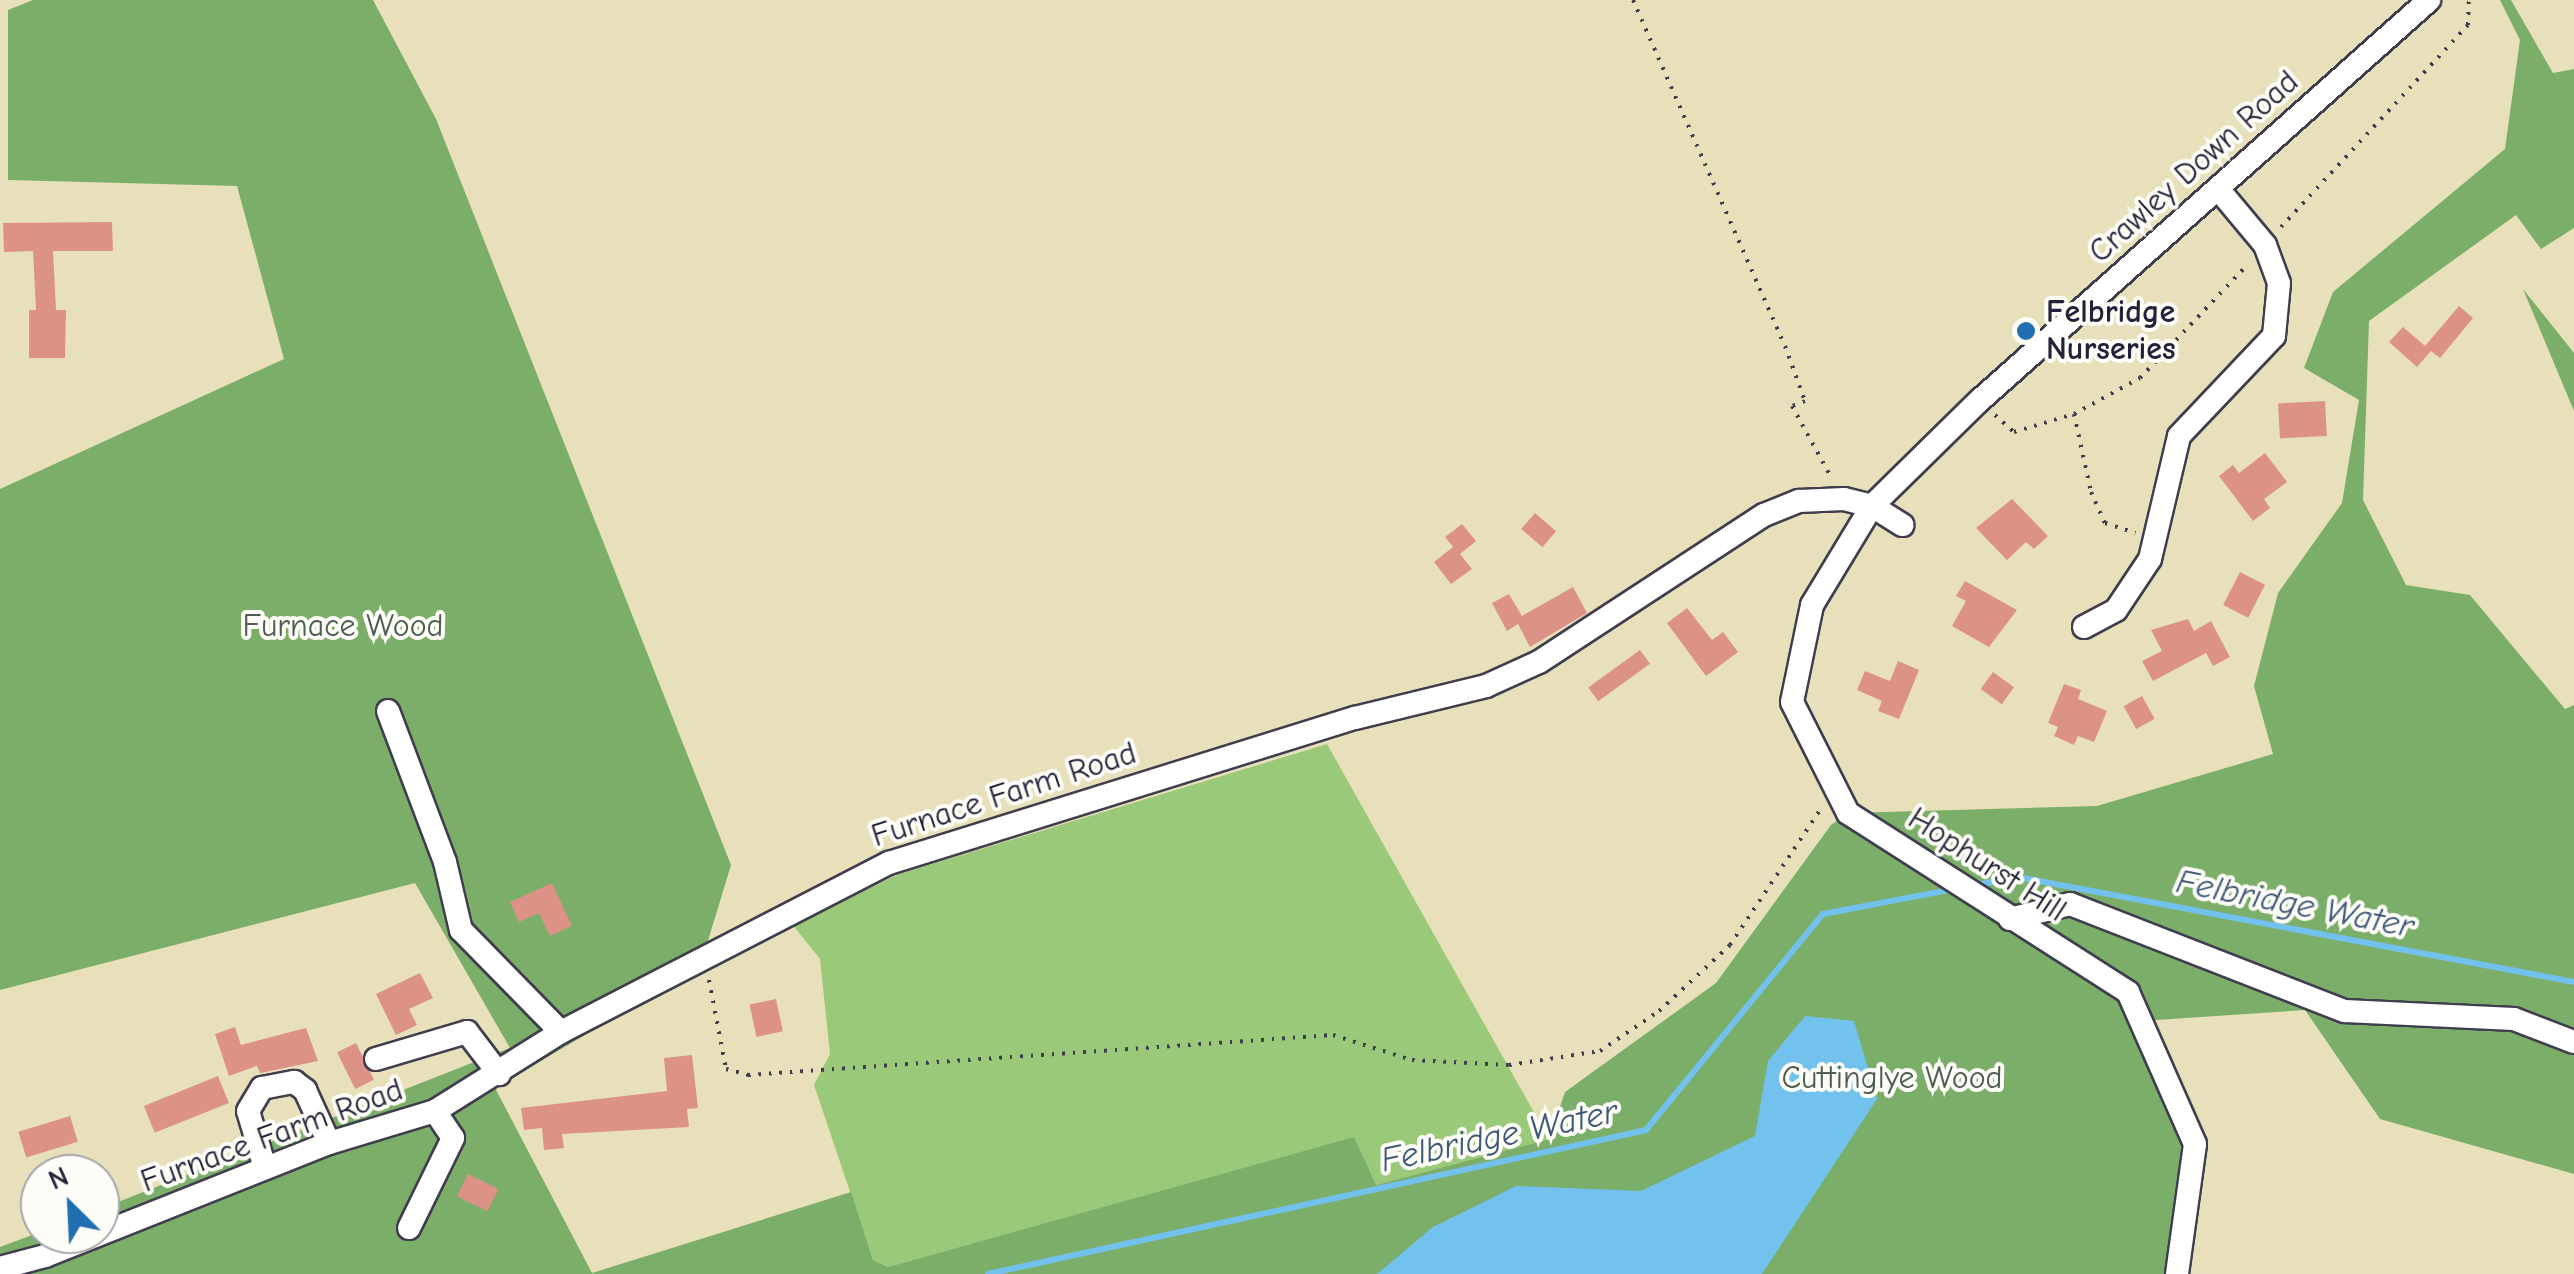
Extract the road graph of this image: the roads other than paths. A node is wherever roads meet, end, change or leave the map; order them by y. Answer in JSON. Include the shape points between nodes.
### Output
{"nodes":[{"id":1,"x":2430,"y":0,"type":"edge"},
{"id":2,"x":2220,"y":190,"type":"junction"},
{"id":3,"x":1872,"y":506,"type":"junction"},
{"id":4,"x":1902,"y":525,"type":"dead end"},
{"id":5,"x":2084,"y":627,"type":"dead end"},
{"id":6,"x":388,"y":711,"type":"dead end"},
{"id":7,"x":2010,"y":920,"type":"junction"},
{"id":8,"x":561,"y":1032,"type":"junction"},
{"id":9,"x":2574,"y":1042,"type":"edge"},
{"id":10,"x":376,"y":1059,"type":"dead end"},
{"id":11,"x":499,"y":1074,"type":"junction"},
{"id":12,"x":435,"y":1111,"type":"junction"},
{"id":13,"x":329,"y":1143,"type":"junction"},
{"id":14,"x":264,"y":1168,"type":"junction"},
{"id":15,"x":410,"y":1228,"type":"dead end"},
{"id":16,"x":0,"y":1268,"type":"edge"},
{"id":17,"x":2177,"y":1274,"type":"edge"}],
"edges":[{"from":1,"to":2,"type":"street","name":"Crawley Down Road"},
{"from":2,"to":3,"type":"street","name":"Crawley Down Road","via":[[1979,401]]},
{"from":2,"to":5,"type":"street","via":[[2265,245],[2280,283],[2274,336],[2179,436],[2150,560],[2116,610]]},
{"from":3,"to":4,"type":"street","name":"Furnace Farm Road"},
{"from":3,"to":7,"type":"street","name":"Hophurst Hill","via":[[1812,605],[1792,702],[1848,813]]},
{"from":3,"to":8,"type":"street","name":"Furnace Farm Road","via":[[1844,499],[1799,502],[1764,515],[1538,662],[1486,686],[1355,718],[888,863]]},
{"from":6,"to":8,"type":"street","via":[[445,862],[461,930]]},
{"from":7,"to":9,"type":"street","via":[[2070,904],[2344,1011],[2514,1019]]},
{"from":7,"to":17,"type":"street","name":"Hophurst Hill","via":[[2128,992],[2195,1144]]},
{"from":8,"to":11,"type":"street","name":"Furnace Farm Road"},
{"from":10,"to":11,"type":"street","via":[[467,1032]]},
{"from":11,"to":12,"type":"street","name":"Furnace Farm Road"},
{"from":12,"to":13,"type":"street","name":"Furnace Farm Road"},
{"from":12,"to":15,"type":"street","via":[[452,1138],[450,1148]]},
{"from":13,"to":14,"type":"street","name":"Furnace Farm Road"},
{"from":13,"to":14,"type":"street","via":[[305,1090],[294,1082],[262,1088],[248,1111]]},
{"from":14,"to":16,"type":"street","name":"Furnace Farm Road"}]}
